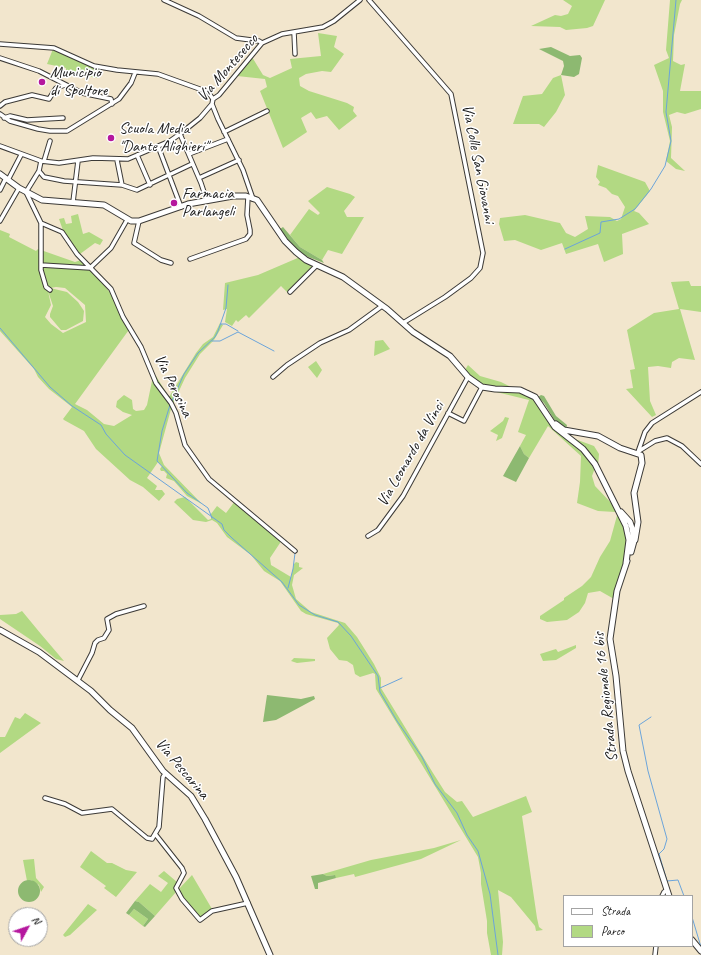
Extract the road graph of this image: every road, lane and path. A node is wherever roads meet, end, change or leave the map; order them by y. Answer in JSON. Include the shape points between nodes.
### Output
{"nodes":[{"id":1,"x":164,"y":0,"type":"edge"},
{"id":2,"x":360,"y":0,"type":"edge"},
{"id":3,"x":369,"y":0,"type":"edge"},
{"id":4,"x":294,"y":32,"type":"junction"},
{"id":5,"x":262,"y":42,"type":"junction"},
{"id":6,"x":0,"y":44,"type":"edge"},
{"id":7,"x":295,"y":54,"type":"dead end"},
{"id":8,"x":0,"y":58,"type":"edge"},
{"id":9,"x":135,"y":72,"type":"junction"},
{"id":10,"x":66,"y":85,"type":"junction"},
{"id":11,"x":111,"y":99,"type":"junction"},
{"id":12,"x":213,"y":99,"type":"junction"},
{"id":13,"x":118,"y":100,"type":"junction"},
{"id":14,"x":212,"y":104,"type":"junction"},
{"id":15,"x":111,"y":105,"type":"junction"},
{"id":16,"x":0,"y":106,"type":"edge"},
{"id":17,"x":267,"y":111,"type":"dead end"},
{"id":18,"x":0,"y":114,"type":"edge"},
{"id":19,"x":4,"y":118,"type":"junction"},
{"id":20,"x":63,"y":118,"type":"dead end"},
{"id":21,"x":224,"y":132,"type":"junction"},
{"id":22,"x":180,"y":134,"type":"junction"},
{"id":23,"x":228,"y":139,"type":"junction"},
{"id":24,"x":50,"y":141,"type":"dead end"},
{"id":25,"x":0,"y":146,"type":"edge"},
{"id":26,"x":158,"y":146,"type":"junction"},
{"id":27,"x":21,"y":154,"type":"junction"},
{"id":28,"x":189,"y":154,"type":"junction"},
{"id":29,"x":136,"y":155,"type":"junction"},
{"id":30,"x":117,"y":160,"type":"junction"},
{"id":31,"x":239,"y":160,"type":"junction"},
{"id":32,"x":43,"y":161,"type":"junction"},
{"id":33,"x":78,"y":161,"type":"junction"},
{"id":34,"x":192,"y":164,"type":"junction"},
{"id":35,"x":39,"y":171,"type":"junction"},
{"id":36,"x":0,"y":174,"type":"edge"},
{"id":37,"x":170,"y":174,"type":"junction"},
{"id":38,"x":199,"y":178,"type":"junction"},
{"id":39,"x":7,"y":179,"type":"junction"},
{"id":40,"x":75,"y":181,"type":"junction"},
{"id":41,"x":122,"y":185,"type":"junction"},
{"id":42,"x":150,"y":185,"type":"junction"},
{"id":43,"x":19,"y":188,"type":"junction"},
{"id":44,"x":0,"y":190,"type":"edge"},
{"id":45,"x":26,"y":192,"type":"junction"},
{"id":46,"x":251,"y":198,"type":"junction"},
{"id":47,"x":207,"y":201,"type":"junction"},
{"id":48,"x":73,"y":202,"type":"junction"},
{"id":49,"x":181,"y":207,"type":"junction"},
{"id":50,"x":127,"y":220,"type":"junction"},
{"id":51,"x":0,"y":221,"type":"edge"},
{"id":52,"x":139,"y":221,"type":"junction"},
{"id":53,"x":41,"y":223,"type":"junction"},
{"id":54,"x":190,"y":259,"type":"dead end"},
{"id":55,"x":171,"y":263,"type":"dead end"},
{"id":56,"x":41,"y":265,"type":"junction"},
{"id":57,"x":317,"y":265,"type":"junction"},
{"id":58,"x":90,"y":268,"type":"junction"},
{"id":59,"x":50,"y":290,"type":"dead end"},
{"id":60,"x":290,"y":292,"type":"dead end"},
{"id":61,"x":382,"y":306,"type":"junction"},
{"id":62,"x":403,"y":323,"type":"junction"},
{"id":63,"x":273,"y":377,"type":"dead end"},
{"id":64,"x":468,"y":377,"type":"junction"},
{"id":65,"x":482,"y":387,"type":"junction"},
{"id":66,"x":701,"y":392,"type":"edge"},
{"id":67,"x":539,"y":401,"type":"junction"},
{"id":68,"x":448,"y":413,"type":"junction"},
{"id":69,"x":638,"y":452,"type":"junction"},
{"id":70,"x":701,"y":464,"type":"edge"},
{"id":71,"x":618,"y":509,"type":"junction"},
{"id":72,"x":626,"y":516,"type":"junction"},
{"id":73,"x":637,"y":521,"type":"junction"},
{"id":74,"x":625,"y":523,"type":"junction"},
{"id":75,"x":635,"y":529,"type":"junction"},
{"id":76,"x":368,"y":536,"type":"dead end"},
{"id":77,"x":631,"y":542,"type":"junction"},
{"id":78,"x":295,"y":551,"type":"dead end"},
{"id":79,"x":144,"y":606,"type":"dead end"},
{"id":80,"x":0,"y":630,"type":"edge"},
{"id":81,"x":78,"y":680,"type":"junction"},
{"id":82,"x":165,"y":774,"type":"junction"},
{"id":83,"x":46,"y":798,"type":"dead end"},
{"id":84,"x":156,"y":834,"type":"junction"},
{"id":85,"x":667,"y":890,"type":"junction"},
{"id":86,"x":662,"y":895,"type":"edge"},
{"id":87,"x":669,"y":895,"type":"edge"},
{"id":88,"x":248,"y":903,"type":"junction"},
{"id":89,"x":693,"y":941,"type":"edge"},
{"id":90,"x":701,"y":950,"type":"edge"},
{"id":91,"x":270,"y":955,"type":"edge"}],
"edges":[{"from":1,"to":5,"type":"street","via":[[199,16],[236,38]]},
{"from":2,"to":4,"type":"street","name":"Via Montesecco","via":[[323,27]]},
{"from":3,"to":62,"type":"street","name":"Via Colle San Giovanni","via":[[450,94],[483,253],[480,268],[470,278]]},
{"from":4,"to":5,"type":"street","name":"Via Montesecco","via":[[277,35]]},
{"from":4,"to":7,"type":"street"},
{"from":5,"to":12,"type":"street","name":"Via Montesecco"},
{"from":6,"to":9,"type":"street","via":[[56,48],[94,66]]},
{"from":8,"to":10,"type":"street","via":[[33,68]]},
{"from":9,"to":12,"type":"street","via":[[165,76],[208,92]]},
{"from":9,"to":13,"type":"street","via":[[131,83]]},
{"from":10,"to":11,"type":"street","via":[[82,93]]},
{"from":10,"to":16,"type":"street","via":[[56,88],[49,99],[33,95],[5,102]]},
{"from":11,"to":13,"type":"street"},
{"from":11,"to":15,"type":"street"},
{"from":12,"to":14,"type":"street","name":"Via Montesecco"},
{"from":13,"to":15,"type":"street"},
{"from":14,"to":21,"type":"street"},
{"from":14,"to":22,"type":"street","name":"Via Montesecco","via":[[200,118]]},
{"from":15,"to":19,"type":"street","via":[[62,132],[24,125]]},
{"from":17,"to":21,"type":"street"},
{"from":18,"to":19,"type":"street"},
{"from":19,"to":20,"type":"street"},
{"from":21,"to":23,"type":"street"},
{"from":22,"to":26,"type":"street","name":"Via Montesecco"},
{"from":22,"to":28,"type":"street"},
{"from":23,"to":28,"type":"street"},
{"from":23,"to":31,"type":"street"},
{"from":24,"to":32,"type":"street"},
{"from":25,"to":27,"type":"street","name":"Via Montesecco"},
{"from":26,"to":29,"type":"street","name":"Via Montesecco"},
{"from":26,"to":37,"type":"street"},
{"from":27,"to":32,"type":"street","name":"Via Montesecco"},
{"from":27,"to":39,"type":"street"},
{"from":28,"to":34,"type":"street"},
{"from":29,"to":30,"type":"street","name":"Via Montesecco"},
{"from":29,"to":42,"type":"street"},
{"from":30,"to":33,"type":"street","name":"Via Montesecco","via":[[93,158]]},
{"from":30,"to":41,"type":"street"},
{"from":31,"to":38,"type":"street"},
{"from":31,"to":46,"type":"street"},
{"from":32,"to":33,"type":"street","name":"Via Montesecco"},
{"from":32,"to":35,"type":"street"},
{"from":33,"to":40,"type":"street"},
{"from":34,"to":37,"type":"street"},
{"from":34,"to":38,"type":"street"},
{"from":35,"to":40,"type":"street","via":[[45,177]]},
{"from":35,"to":45,"type":"street"},
{"from":36,"to":39,"type":"main road"},
{"from":37,"to":42,"type":"street"},
{"from":37,"to":49,"type":"street"},
{"from":38,"to":47,"type":"street"},
{"from":39,"to":43,"type":"main road"},
{"from":39,"to":44,"type":"street"},
{"from":40,"to":41,"type":"street"},
{"from":40,"to":48,"type":"street"},
{"from":41,"to":42,"type":"street","via":[[137,190]]},
{"from":43,"to":45,"type":"main road"},
{"from":43,"to":51,"type":"street"},
{"from":45,"to":48,"type":"main road","via":[[46,201]]},
{"from":45,"to":53,"type":"street"},
{"from":46,"to":47,"type":"main road","via":[[232,196]]},
{"from":46,"to":54,"type":"street","via":[[247,215],[250,234],[246,239]]},
{"from":46,"to":57,"type":"main road","name":"Strada Regionale 16 bis","via":[[259,203],[285,241],[306,260]]},
{"from":47,"to":49,"type":"main road"},
{"from":48,"to":50,"type":"main road","via":[[104,205]]},
{"from":49,"to":52,"type":"main road"},
{"from":50,"to":52,"type":"main road"},
{"from":50,"to":58,"type":"street","via":[[111,248]]},
{"from":52,"to":55,"type":"street","via":[[134,243],[161,260]]},
{"from":53,"to":56,"type":"street"},
{"from":53,"to":58,"type":"street","name":"Via Perosina","via":[[62,232],[76,254]]},
{"from":56,"to":58,"type":"street"},
{"from":56,"to":59,"type":"street","via":[[46,287]]},
{"from":57,"to":60,"type":"street"},
{"from":57,"to":61,"type":"main road","name":"Strada Regionale 16 bis","via":[[343,277]]},
{"from":58,"to":78,"type":"street","name":"Via Perosina","via":[[111,290],[141,347],[156,384],[176,413],[191,455],[219,489],[237,500]]},
{"from":61,"to":62,"type":"main road","name":"Strada Regionale 16 bis"},
{"from":61,"to":63,"type":"street","via":[[349,330],[320,343],[286,365]]},
{"from":62,"to":64,"type":"main road","name":"Strada Regionale 16 bis","via":[[450,356]]},
{"from":64,"to":65,"type":"main road","name":"Strada Regionale 16 bis"},
{"from":64,"to":68,"type":"street","name":"Via Leonardo da Vinci"},
{"from":65,"to":67,"type":"main road","name":"Strada Regionale 16 bis","via":[[520,390]]},
{"from":65,"to":68,"type":"street","via":[[464,421]]},
{"from":66,"to":69,"type":"street","via":[[652,423],[645,432]]},
{"from":67,"to":69,"type":"main road","via":[[556,424],[564,430],[606,439],[625,450]]},
{"from":67,"to":71,"type":"main road","name":"Strada Regionale 16 bis","via":[[554,427],[580,446],[592,459]]},
{"from":68,"to":76,"type":"street","name":"Via Leonardo da Vinci","via":[[392,514],[378,530]]},
{"from":69,"to":70,"type":"street","via":[[655,441],[667,438],[682,446]]},
{"from":69,"to":73,"type":"main road","via":[[642,458],[634,493]]},
{"from":71,"to":72,"type":"main road","name":"Strada Regionale 16 bis"},
{"from":71,"to":74,"type":"main road","name":"Strada Regionale 16 bis"},
{"from":72,"to":73,"type":"main road","via":[[634,523]]},
{"from":72,"to":75,"type":"main road","name":"Strada Regionale 16 bis"},
{"from":73,"to":75,"type":"main road"},
{"from":74,"to":75,"type":"main road"},
{"from":74,"to":77,"type":"main road","name":"Strada Regionale 16 bis"},
{"from":75,"to":77,"type":"main road","name":"Strada Regionale 16 bis"},
{"from":77,"to":85,"type":"main road","name":"Strada Regionale 16 bis","via":[[617,591],[610,639],[623,749]]},
{"from":79,"to":81,"type":"street","via":[[107,619],[109,630],[104,638],[95,643]]},
{"from":80,"to":81,"type":"main road","name":"Via Pescarina","via":[[39,652]]},
{"from":81,"to":82,"type":"main road","name":"Via Pescarina","via":[[132,728]]},
{"from":82,"to":84,"type":"street"},
{"from":82,"to":88,"type":"main road","name":"Via Pescarina","via":[[188,794],[199,808]]},
{"from":83,"to":84,"type":"street","via":[[82,812],[112,809],[149,839]]},
{"from":84,"to":88,"type":"street","via":[[182,868],[184,873],[176,888],[200,920],[212,911]]},
{"from":85,"to":86,"type":"street"},
{"from":85,"to":87,"type":"main road","name":"Strada Regionale 16 bis"},
{"from":88,"to":91,"type":"main road","name":"Via Pescarina"},
{"from":89,"to":90,"type":"main road"}]}
